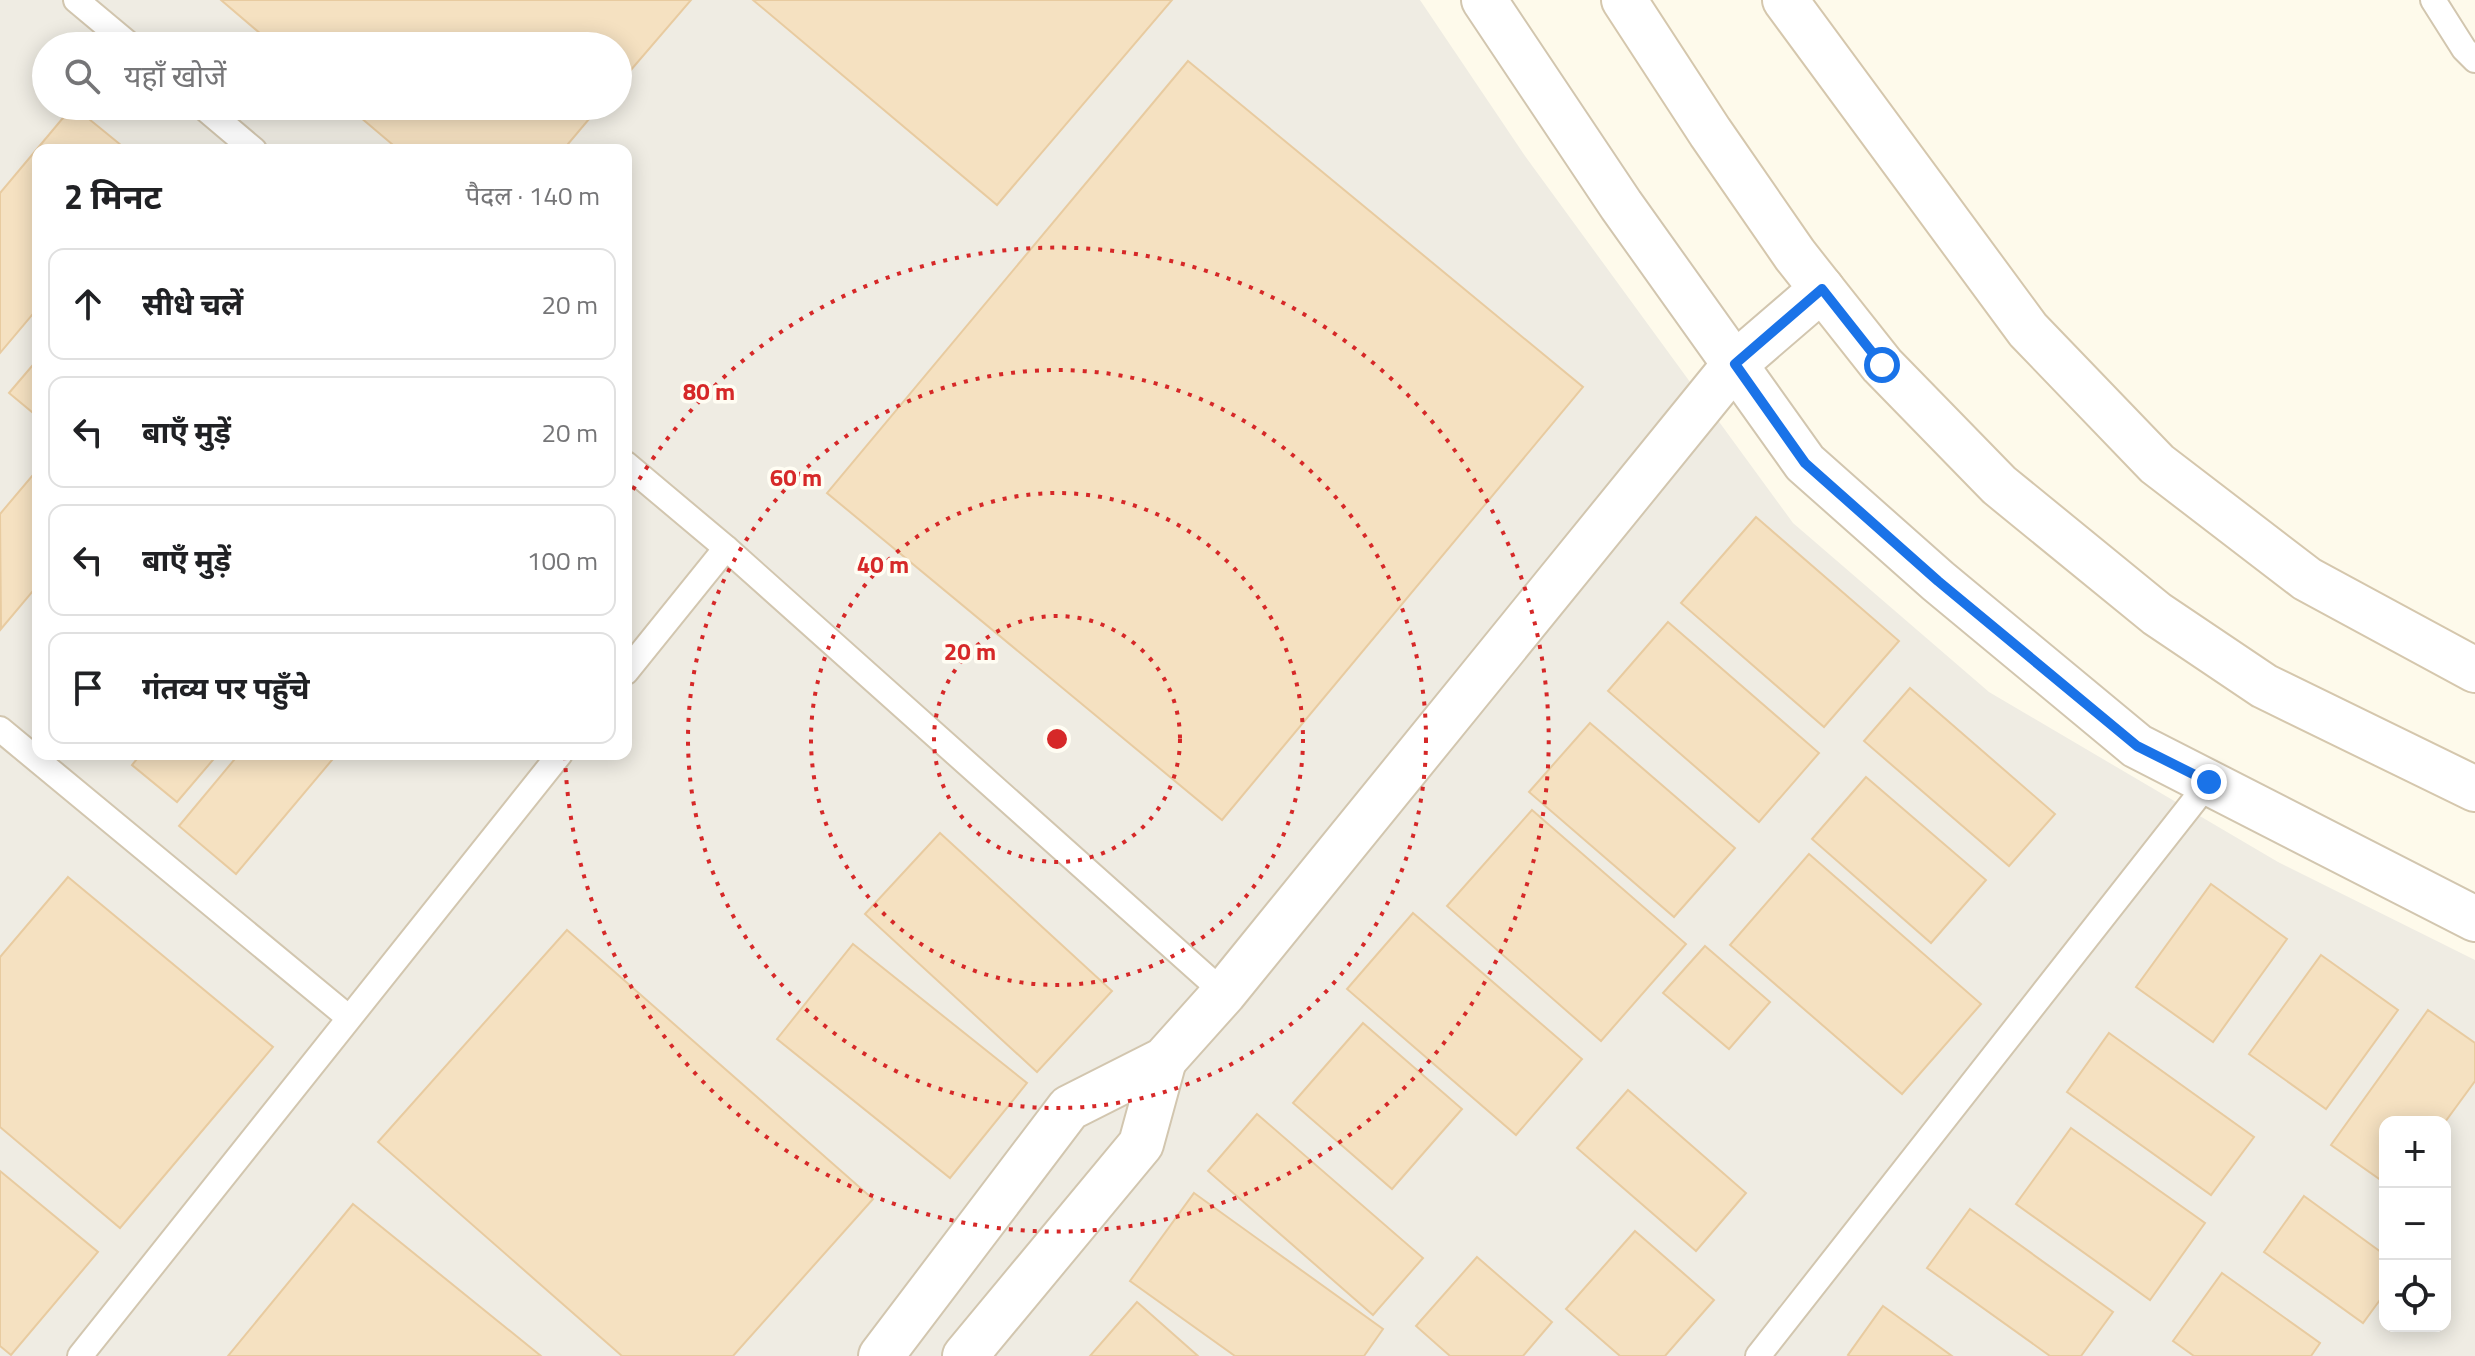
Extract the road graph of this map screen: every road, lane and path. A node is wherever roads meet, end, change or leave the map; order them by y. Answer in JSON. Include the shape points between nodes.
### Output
{"nodes":[{"id":1,"x":76,"y":0,"type":"edge"},
{"id":2,"x":1484,"y":0,"type":"edge"},
{"id":3,"x":1624,"y":0,"type":"edge"},
{"id":4,"x":1785,"y":0,"type":"edge"},
{"id":5,"x":2433,"y":0,"type":"edge"},
{"id":6,"x":114,"y":32,"type":"edge"},
{"id":7,"x":2475,"y":60,"type":"edge"},
{"id":8,"x":219,"y":120,"type":"edge"},
{"id":9,"x":247,"y":144,"type":"edge"},
{"id":10,"x":1822,"y":289,"type":"junction"},
{"id":11,"x":1735,"y":364,"type":"junction"},
{"id":12,"x":632,"y":469,"type":"edge"},
{"id":13,"x":726,"y":548,"type":"junction"},
{"id":14,"x":632,"y":665,"type":"edge"},
{"id":15,"x":2475,"y":670,"type":"edge"},
{"id":16,"x":0,"y":729,"type":"edge"},
{"id":17,"x":32,"y":755,"type":"edge"},
{"id":18,"x":37,"y":760,"type":"edge"},
{"id":19,"x":555,"y":760,"type":"edge"},
{"id":20,"x":2209,"y":782,"type":"junction"},
{"id":21,"x":2475,"y":789,"type":"edge"},
{"id":22,"x":2475,"y":919,"type":"edge"},
{"id":23,"x":1224,"y":993,"type":"junction"},
{"id":24,"x":348,"y":1017,"type":"junction"},
{"id":25,"x":1164,"y":1060,"type":"junction"},
{"id":26,"x":80,"y":1356,"type":"edge"},
{"id":27,"x":881,"y":1356,"type":"edge"},
{"id":28,"x":965,"y":1356,"type":"edge"},
{"id":29,"x":1758,"y":1356,"type":"edge"}],
"edges":[{"from":1,"to":6,"type":"lane"},
{"from":2,"to":11,"type":"street"},
{"from":3,"to":10,"type":"street"},
{"from":4,"to":15,"type":"street","via":[[2028,330],[2157,464],[2307,579]]},
{"from":5,"to":7,"type":"lane"},
{"from":8,"to":9,"type":"lane"},
{"from":10,"to":11,"type":"street"},
{"from":10,"to":21,"type":"street","via":[[1882,365],[1999,485],[2157,614],[2264,686]]},
{"from":11,"to":20,"type":"street","via":[[1805,463],[1938,581],[2137,746]]},
{"from":11,"to":23,"type":"street"},
{"from":12,"to":13,"type":"lane"},
{"from":13,"to":14,"type":"lane"},
{"from":13,"to":23,"type":"lane"},
{"from":16,"to":17,"type":"lane"},
{"from":18,"to":24,"type":"lane"},
{"from":19,"to":24,"type":"lane"},
{"from":20,"to":22,"type":"street"},
{"from":20,"to":29,"type":"lane"},
{"from":23,"to":25,"type":"street"},
{"from":24,"to":26,"type":"lane"},
{"from":25,"to":27,"type":"street","via":[[1069,1108]]},
{"from":25,"to":28,"type":"street","via":[[1141,1144]]}]}
